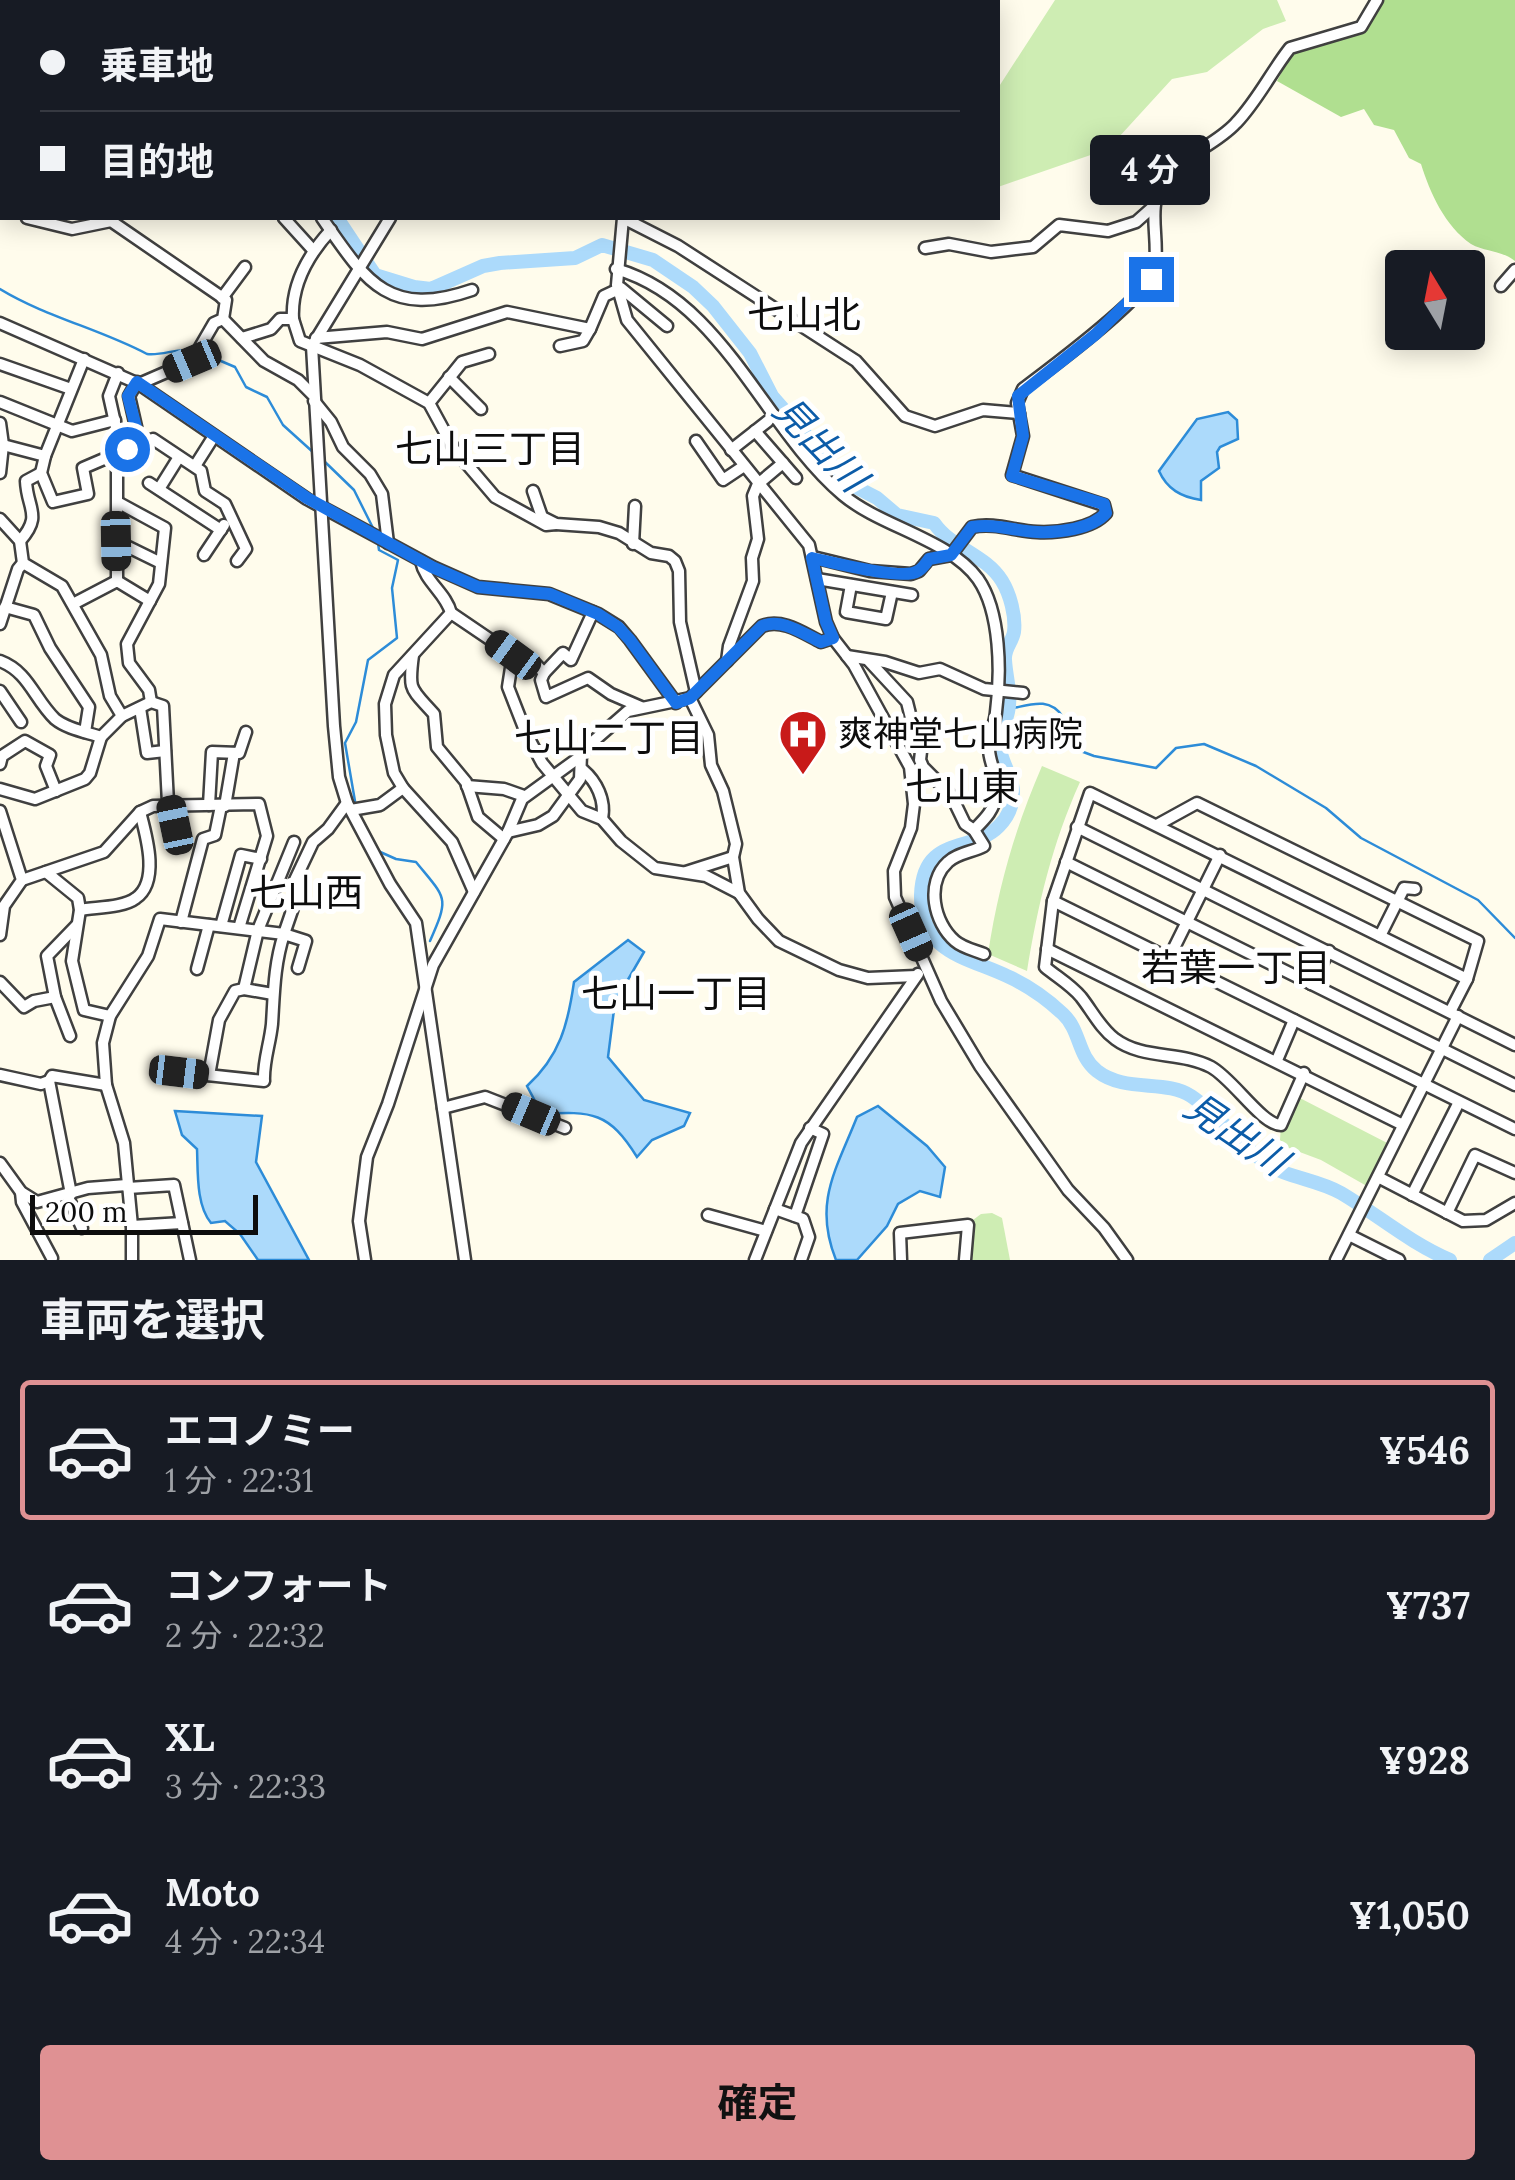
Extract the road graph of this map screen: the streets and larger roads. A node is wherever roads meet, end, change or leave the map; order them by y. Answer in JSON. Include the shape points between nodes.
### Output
{"nodes":[{"id":1,"x":1377,"y":0,"type":"edge"},
{"id":2,"x":1154,"y":206,"type":"junction"},
{"id":3,"x":36,"y":220,"type":"edge"},
{"id":4,"x":108,"y":220,"type":"edge"},
{"id":5,"x":113,"y":220,"type":"edge"},
{"id":6,"x":286,"y":220,"type":"edge"},
{"id":7,"x":324,"y":220,"type":"edge"},
{"id":8,"x":389,"y":220,"type":"edge"},
{"id":9,"x":623,"y":220,"type":"edge"},
{"id":10,"x":627,"y":220,"type":"edge"},
{"id":11,"x":331,"y":230,"type":"junction"},
{"id":12,"x":925,"y":248,"type":"dead end"},
{"id":13,"x":313,"y":250,"type":"junction"},
{"id":14,"x":245,"y":267,"type":"dead end"},
{"id":15,"x":616,"y":269,"type":"junction"},
{"id":16,"x":358,"y":270,"type":"junction"},
{"id":17,"x":1515,"y":270,"type":"edge"},
{"id":18,"x":1501,"y":286,"type":"dead end"},
{"id":19,"x":618,"y":289,"type":"junction"},
{"id":20,"x":472,"y":290,"type":"dead end"},
{"id":21,"x":222,"y":298,"type":"junction"},
{"id":22,"x":292,"y":318,"type":"junction"},
{"id":23,"x":223,"y":319,"type":"junction"},
{"id":24,"x":0,"y":323,"type":"edge"},
{"id":25,"x":667,"y":326,"type":"dead end"},
{"id":26,"x":590,"y":329,"type":"junction"},
{"id":27,"x":242,"y":338,"type":"junction"},
{"id":28,"x":314,"y":342,"type":"junction"},
{"id":29,"x":560,"y":346,"type":"dead end"},
{"id":30,"x":489,"y":354,"type":"dead end"},
{"id":31,"x":84,"y":359,"type":"junction"},
{"id":32,"x":0,"y":364,"type":"edge"},
{"id":33,"x":118,"y":373,"type":"junction"},
{"id":34,"x":450,"y":377,"type":"junction"},
{"id":35,"x":138,"y":383,"type":"junction"},
{"id":36,"x":72,"y":389,"type":"junction"},
{"id":37,"x":314,"y":398,"type":"junction"},
{"id":38,"x":0,"y":402,"type":"edge"},
{"id":39,"x":429,"y":403,"type":"junction"},
{"id":40,"x":481,"y":409,"type":"dead end"},
{"id":41,"x":1019,"y":413,"type":"junction"},
{"id":42,"x":114,"y":420,"type":"junction"},
{"id":43,"x":768,"y":421,"type":"dead end"},
{"id":44,"x":0,"y":423,"type":"edge"},
{"id":45,"x":56,"y":426,"type":"junction"},
{"id":46,"x":755,"y":431,"type":"junction"},
{"id":47,"x":214,"y":436,"type":"junction"},
{"id":48,"x":153,"y":439,"type":"dead end"},
{"id":49,"x":696,"y":442,"type":"dead end"},
{"id":50,"x":3,"y":444,"type":"junction"},
{"id":51,"x":731,"y":450,"type":"junction"},
{"id":52,"x":45,"y":456,"type":"junction"},
{"id":53,"x":179,"y":457,"type":"junction"},
{"id":54,"x":783,"y":463,"type":"junction"},
{"id":55,"x":195,"y":466,"type":"junction"},
{"id":56,"x":744,"y":466,"type":"junction"},
{"id":57,"x":0,"y":473,"type":"edge"},
{"id":58,"x":41,"y":473,"type":"junction"},
{"id":59,"x":796,"y":478,"type":"dead end"},
{"id":60,"x":758,"y":484,"type":"junction"},
{"id":61,"x":533,"y":491,"type":"dead end"},
{"id":62,"x":119,"y":504,"type":"junction"},
{"id":63,"x":635,"y":506,"type":"dead end"},
{"id":64,"x":322,"y":507,"type":"junction"},
{"id":65,"x":230,"y":515,"type":"junction"},
{"id":66,"x":0,"y":518,"type":"edge"},
{"id":67,"x":556,"y":524,"type":"junction"},
{"id":68,"x":221,"y":530,"type":"junction"},
{"id":69,"x":20,"y":540,"type":"junction"},
{"id":70,"x":116,"y":541,"type":"junction"},
{"id":71,"x":388,"y":543,"type":"junction"},
{"id":72,"x":633,"y":544,"type":"junction"},
{"id":73,"x":951,"y":555,"type":"junction"},
{"id":74,"x":204,"y":556,"type":"dead end"},
{"id":75,"x":812,"y":558,"type":"junction"},
{"id":76,"x":237,"y":560,"type":"dead end"},
{"id":77,"x":420,"y":560,"type":"junction"},
{"id":78,"x":23,"y":563,"type":"junction"},
{"id":79,"x":161,"y":563,"type":"junction"},
{"id":80,"x":817,"y":579,"type":"junction"},
{"id":81,"x":116,"y":581,"type":"junction"},
{"id":82,"x":851,"y":585,"type":"junction"},
{"id":83,"x":892,"y":592,"type":"junction"},
{"id":84,"x":912,"y":596,"type":"dead end"},
{"id":85,"x":150,"y":601,"type":"junction"},
{"id":86,"x":73,"y":604,"type":"junction"},
{"id":87,"x":5,"y":607,"type":"junction"},
{"id":88,"x":593,"y":612,"type":"junction"},
{"id":89,"x":452,"y":613,"type":"junction"},
{"id":90,"x":0,"y":624,"type":"edge"},
{"id":91,"x":833,"y":638,"type":"junction"},
{"id":92,"x":414,"y":654,"type":"junction"},
{"id":93,"x":513,"y":655,"type":"junction"},
{"id":94,"x":846,"y":655,"type":"junction"},
{"id":95,"x":0,"y":661,"type":"edge"},
{"id":96,"x":727,"y":661,"type":"junction"},
{"id":97,"x":869,"y":661,"type":"junction"},
{"id":98,"x":544,"y":673,"type":"junction"},
{"id":99,"x":0,"y":691,"type":"edge"},
{"id":100,"x":996,"y":692,"type":"junction"},
{"id":101,"x":1023,"y":693,"type":"dead end"},
{"id":102,"x":693,"y":695,"type":"junction"},
{"id":103,"x":676,"y":703,"type":"junction"},
{"id":104,"x":146,"y":705,"type":"junction"},
{"id":105,"x":642,"y":707,"type":"junction"},
{"id":106,"x":122,"y":716,"type":"junction"},
{"id":107,"x":21,"y":722,"type":"dead end"},
{"id":108,"x":85,"y":732,"type":"junction"},
{"id":109,"x":246,"y":732,"type":"dead end"},
{"id":110,"x":101,"y":736,"type":"junction"},
{"id":111,"x":165,"y":751,"type":"junction"},
{"id":112,"x":234,"y":753,"type":"junction"},
{"id":113,"x":581,"y":754,"type":"junction"},
{"id":114,"x":0,"y":764,"type":"edge"},
{"id":115,"x":916,"y":765,"type":"junction"},
{"id":116,"x":582,"y":770,"type":"junction"},
{"id":117,"x":552,"y":776,"type":"junction"},
{"id":118,"x":467,"y":786,"type":"junction"},
{"id":119,"x":402,"y":788,"type":"junction"},
{"id":120,"x":0,"y":789,"type":"edge"},
{"id":121,"x":56,"y":791,"type":"junction"},
{"id":122,"x":567,"y":794,"type":"junction"},
{"id":123,"x":524,"y":796,"type":"junction"},
{"id":124,"x":169,"y":804,"type":"junction"},
{"id":125,"x":218,"y":806,"type":"junction"},
{"id":126,"x":349,"y":807,"type":"junction"},
{"id":127,"x":0,"y":811,"type":"edge"},
{"id":128,"x":140,"y":812,"type":"junction"},
{"id":129,"x":602,"y":818,"type":"junction"},
{"id":130,"x":1156,"y":825,"type":"junction"},
{"id":131,"x":1076,"y":827,"type":"junction"},
{"id":132,"x":974,"y":830,"type":"junction"},
{"id":133,"x":506,"y":835,"type":"junction"},
{"id":134,"x":294,"y":842,"type":"dead end"},
{"id":135,"x":180,"y":846,"type":"dead end"},
{"id":136,"x":1220,"y":856,"type":"junction"},
{"id":137,"x":733,"y":858,"type":"junction"},
{"id":138,"x":260,"y":859,"type":"junction"},
{"id":139,"x":1066,"y":862,"type":"junction"},
{"id":140,"x":46,"y":872,"type":"junction"},
{"id":141,"x":686,"y":872,"type":"junction"},
{"id":142,"x":22,"y":880,"type":"junction"},
{"id":143,"x":1202,"y":889,"type":"junction"},
{"id":144,"x":1416,"y":889,"type":"dead end"},
{"id":145,"x":474,"y":892,"type":"junction"},
{"id":146,"x":740,"y":893,"type":"junction"},
{"id":147,"x":1396,"y":900,"type":"junction"},
{"id":148,"x":1053,"y":901,"type":"junction"},
{"id":149,"x":80,"y":910,"type":"junction"},
{"id":150,"x":1186,"y":921,"type":"junction"},
{"id":151,"x":181,"y":922,"type":"junction"},
{"id":152,"x":78,"y":924,"type":"junction"},
{"id":153,"x":215,"y":926,"type":"junction"},
{"id":154,"x":240,"y":928,"type":"junction"},
{"id":155,"x":258,"y":930,"type":"junction"},
{"id":156,"x":284,"y":934,"type":"junction"},
{"id":157,"x":0,"y":935,"type":"edge"},
{"id":158,"x":1380,"y":936,"type":"junction"},
{"id":159,"x":1047,"y":949,"type":"junction"},
{"id":160,"x":1329,"y":950,"type":"junction"},
{"id":161,"x":984,"y":954,"type":"dead end"},
{"id":162,"x":1169,"y":958,"type":"junction"},
{"id":163,"x":926,"y":967,"type":"junction"},
{"id":164,"x":298,"y":968,"type":"dead end"},
{"id":165,"x":198,"y":970,"type":"dead end"},
{"id":166,"x":916,"y":976,"type":"junction"},
{"id":167,"x":1467,"y":979,"type":"junction"},
{"id":168,"x":0,"y":982,"type":"edge"},
{"id":169,"x":1312,"y":984,"type":"junction"},
{"id":170,"x":244,"y":989,"type":"junction"},
{"id":171,"x":425,"y":991,"type":"junction"},
{"id":172,"x":273,"y":994,"type":"junction"},
{"id":173,"x":55,"y":997,"type":"junction"},
{"id":174,"x":84,"y":1010,"type":"junction"},
{"id":175,"x":1454,"y":1014,"type":"junction"},
{"id":176,"x":110,"y":1016,"type":"junction"},
{"id":177,"x":63,"y":1018,"type":"junction"},
{"id":178,"x":1294,"y":1020,"type":"junction"},
{"id":179,"x":70,"y":1036,"type":"dead end"},
{"id":180,"x":1515,"y":1045,"type":"edge"},
{"id":181,"x":1441,"y":1048,"type":"junction"},
{"id":182,"x":1276,"y":1060,"type":"junction"},
{"id":183,"x":179,"y":1072,"type":"dead end"},
{"id":184,"x":1304,"y":1074,"type":"junction"},
{"id":185,"x":0,"y":1075,"type":"edge"},
{"id":186,"x":209,"y":1075,"type":"junction"},
{"id":187,"x":49,"y":1082,"type":"junction"},
{"id":188,"x":1423,"y":1084,"type":"junction"},
{"id":189,"x":106,"y":1085,"type":"junction"},
{"id":190,"x":1515,"y":1085,"type":"edge"},
{"id":191,"x":1459,"y":1102,"type":"junction"},
{"id":192,"x":443,"y":1108,"type":"junction"},
{"id":193,"x":1403,"y":1125,"type":"junction"},
{"id":194,"x":565,"y":1128,"type":"dead end"},
{"id":195,"x":810,"y":1128,"type":"junction"},
{"id":196,"x":1515,"y":1129,"type":"edge"},
{"id":197,"x":2,"y":1170,"type":"edge"},
{"id":198,"x":1515,"y":1173,"type":"edge"},
{"id":199,"x":1375,"y":1183,"type":"junction"},
{"id":200,"x":128,"y":1186,"type":"junction"},
{"id":201,"x":21,"y":1192,"type":"junction"},
{"id":202,"x":69,"y":1194,"type":"junction"},
{"id":203,"x":1412,"y":1195,"type":"junction"},
{"id":204,"x":1515,"y":1203,"type":"edge"},
{"id":205,"x":775,"y":1209,"type":"junction"},
{"id":206,"x":1447,"y":1213,"type":"junction"},
{"id":207,"x":708,"y":1216,"type":"dead end"},
{"id":208,"x":795,"y":1216,"type":"junction"},
{"id":209,"x":182,"y":1223,"type":"junction"},
{"id":210,"x":132,"y":1226,"type":"junction"},
{"id":211,"x":82,"y":1228,"type":"dead end"},
{"id":212,"x":766,"y":1231,"type":"junction"},
{"id":213,"x":1349,"y":1235,"type":"junction"},
{"id":214,"x":1382,"y":1256,"type":"edge"},
{"id":215,"x":52,"y":1258,"type":"edge"},
{"id":216,"x":132,"y":1260,"type":"edge"},
{"id":217,"x":190,"y":1260,"type":"edge"},
{"id":218,"x":365,"y":1260,"type":"edge"},
{"id":219,"x":466,"y":1260,"type":"edge"},
{"id":220,"x":755,"y":1260,"type":"edge"},
{"id":221,"x":802,"y":1260,"type":"edge"},
{"id":222,"x":901,"y":1260,"type":"edge"},
{"id":223,"x":966,"y":1260,"type":"edge"},
{"id":224,"x":1127,"y":1260,"type":"edge"},
{"id":225,"x":1336,"y":1260,"type":"edge"},
{"id":226,"x":1399,"y":1260,"type":"edge"}],
"edges":[{"from":1,"to":2,"type":"street","via":[[1354,32],[1290,48],[1236,123],[1172,170]]},
{"from":2,"to":12,"type":"street","via":[[1136,222],[1108,230],[1059,225],[1033,247]]},
{"from":2,"to":41,"type":"street","via":[[1151,279],[1096,334],[1023,389]]},
{"from":3,"to":4,"type":"street","via":[[72,229]]},
{"from":5,"to":21,"type":"street"},
{"from":6,"to":13,"type":"street"},
{"from":7,"to":11,"type":"street"},
{"from":8,"to":16,"type":"street"},
{"from":9,"to":15,"type":"street"},
{"from":10,"to":41,"type":"street","via":[[856,361],[905,416],[935,426],[983,410]]},
{"from":11,"to":13,"type":"street"},
{"from":11,"to":16,"type":"street"},
{"from":13,"to":22,"type":"street","via":[[295,290]]},
{"from":14,"to":21,"type":"street"},
{"from":15,"to":19,"type":"street"},
{"from":15,"to":73,"type":"street","via":[[660,286],[693,313],[846,498]]},
{"from":16,"to":20,"type":"street","via":[[390,293],[422,301]]},
{"from":16,"to":28,"type":"street"},
{"from":17,"to":18,"type":"street"},
{"from":19,"to":25,"type":"street"},
{"from":19,"to":26,"type":"street","via":[[604,296]]},
{"from":19,"to":51,"type":"street","via":[[627,320]]},
{"from":21,"to":23,"type":"street"},
{"from":22,"to":27,"type":"street"},
{"from":22,"to":28,"type":"street","via":[[300,341]]},
{"from":23,"to":27,"type":"street"},
{"from":23,"to":35,"type":"street","via":[[192,361]]},
{"from":24,"to":31,"type":"street"},
{"from":26,"to":28,"type":"street","via":[[507,312],[422,339],[387,332]]},
{"from":26,"to":29,"type":"street","via":[[582,341]]},
{"from":27,"to":37,"type":"street"},
{"from":28,"to":37,"type":"street"},
{"from":28,"to":39,"type":"street"},
{"from":30,"to":34,"type":"street","via":[[462,362]]},
{"from":31,"to":33,"type":"street"},
{"from":31,"to":36,"type":"street"},
{"from":32,"to":36,"type":"street"},
{"from":33,"to":35,"type":"street"},
{"from":33,"to":42,"type":"street","via":[[109,396]]},
{"from":34,"to":39,"type":"street"},
{"from":34,"to":40,"type":"street"},
{"from":35,"to":47,"type":"street"},
{"from":35,"to":62,"type":"street","via":[[128,396],[137,431],[117,467]]},
{"from":36,"to":45,"type":"street"},
{"from":37,"to":64,"type":"street"},
{"from":37,"to":71,"type":"street","via":[[382,494]]},
{"from":38,"to":45,"type":"street"},
{"from":39,"to":67,"type":"street","via":[[454,449],[495,497]]},
{"from":41,"to":73,"type":"street","via":[[1023,436],[1012,476],[1099,502],[1106,513],[1091,526],[1038,532],[972,527]]},
{"from":42,"to":45,"type":"street","via":[[72,431]]},
{"from":42,"to":58,"type":"street","via":[[118,453],[83,468],[88,494],[53,502]]},
{"from":43,"to":46,"type":"street"},
{"from":44,"to":50,"type":"street"},
{"from":45,"to":52,"type":"street"},
{"from":46,"to":51,"type":"street"},
{"from":46,"to":54,"type":"street"},
{"from":47,"to":55,"type":"street"},
{"from":47,"to":64,"type":"street"},
{"from":48,"to":53,"type":"street"},
{"from":49,"to":56,"type":"street","via":[[723,480]]},
{"from":50,"to":52,"type":"street"},
{"from":50,"to":57,"type":"street"},
{"from":51,"to":56,"type":"street"},
{"from":52,"to":58,"type":"street"},
{"from":53,"to":55,"type":"street"},
{"from":53,"to":68,"type":"street","via":[[154,486]]},
{"from":54,"to":59,"type":"street"},
{"from":54,"to":60,"type":"street"},
{"from":55,"to":65,"type":"street","via":[[205,491]]},
{"from":56,"to":60,"type":"street"},
{"from":58,"to":69,"type":"street","via":[[26,481],[34,511],[32,527]]},
{"from":60,"to":75,"type":"street","via":[[801,534]]},
{"from":60,"to":96,"type":"street","via":[[753,581]]},
{"from":61,"to":67,"type":"street","via":[[542,517]]},
{"from":62,"to":70,"type":"street"},
{"from":62,"to":79,"type":"street","via":[[165,528]]},
{"from":63,"to":72,"type":"street"},
{"from":64,"to":71,"type":"street"},
{"from":64,"to":126,"type":"street","via":[[338,777]]},
{"from":65,"to":68,"type":"street"},
{"from":65,"to":76,"type":"street","via":[[246,548]]},
{"from":66,"to":69,"type":"street"},
{"from":67,"to":72,"type":"street","via":[[599,526]]},
{"from":68,"to":74,"type":"street"},
{"from":69,"to":78,"type":"street"},
{"from":70,"to":79,"type":"street"},
{"from":70,"to":81,"type":"street"},
{"from":71,"to":77,"type":"street"},
{"from":72,"to":102,"type":"street","via":[[675,561]]},
{"from":73,"to":75,"type":"street","via":[[929,559],[912,574]]},
{"from":73,"to":100,"type":"street","via":[[979,580],[992,612]]},
{"from":75,"to":80,"type":"street"},
{"from":77,"to":88,"type":"street","via":[[478,587],[550,594]]},
{"from":77,"to":89,"type":"street"},
{"from":78,"to":86,"type":"street","via":[[62,586]]},
{"from":78,"to":87,"type":"street"},
{"from":79,"to":85,"type":"street"},
{"from":80,"to":82,"type":"street"},
{"from":80,"to":91,"type":"street"},
{"from":81,"to":85,"type":"street"},
{"from":81,"to":86,"type":"street"},
{"from":82,"to":83,"type":"street"},
{"from":82,"to":83,"type":"street","via":[[846,612],[886,619]]},
{"from":83,"to":84,"type":"street"},
{"from":85,"to":104,"type":"street","via":[[127,644],[149,690]]},
{"from":86,"to":106,"type":"street","via":[[101,655]]},
{"from":87,"to":90,"type":"street"},
{"from":87,"to":108,"type":"street","via":[[34,615],[89,707]]},
{"from":88,"to":98,"type":"street","via":[[572,660],[563,652]]},
{"from":88,"to":103,"type":"street","via":[[618,627]]},
{"from":89,"to":92,"type":"street"},
{"from":89,"to":93,"type":"street"},
{"from":91,"to":94,"type":"street"},
{"from":91,"to":96,"type":"street","via":[[821,642],[770,622]]},
{"from":92,"to":118,"type":"street","via":[[414,696],[434,714],[436,747]]},
{"from":92,"to":119,"type":"street","via":[[394,675],[385,704],[389,759]]},
{"from":93,"to":98,"type":"street","via":[[531,659]]},
{"from":93,"to":117,"type":"street","via":[[508,687]]},
{"from":94,"to":97,"type":"street"},
{"from":94,"to":115,"type":"street"},
{"from":95,"to":108,"type":"street","via":[[22,673],[53,717]]},
{"from":96,"to":102,"type":"street"},
{"from":97,"to":100,"type":"street","via":[[919,673],[940,670]]},
{"from":97,"to":115,"type":"street","via":[[908,702],[922,743]]},
{"from":98,"to":105,"type":"street","via":[[546,696],[588,678]]},
{"from":99,"to":107,"type":"street"},
{"from":100,"to":101,"type":"street"},
{"from":100,"to":132,"type":"street","via":[[988,744],[998,788],[991,814]]},
{"from":102,"to":103,"type":"street"},
{"from":102,"to":137,"type":"street","via":[[723,791],[736,844]]},
{"from":103,"to":105,"type":"street"},
{"from":104,"to":106,"type":"street"},
{"from":104,"to":111,"type":"street","via":[[163,706]]},
{"from":104,"to":111,"type":"street","via":[[147,754]]},
{"from":105,"to":113,"type":"street","via":[[619,718]]},
{"from":106,"to":110,"type":"street"},
{"from":108,"to":110,"type":"street"},
{"from":109,"to":112,"type":"street"},
{"from":110,"to":121,"type":"street","via":[[86,778]]},
{"from":111,"to":124,"type":"street"},
{"from":112,"to":125,"type":"street"},
{"from":112,"to":125,"type":"street","via":[[212,752]]},
{"from":113,"to":116,"type":"street"},
{"from":113,"to":117,"type":"street"},
{"from":114,"to":121,"type":"street","via":[[25,740],[50,755],[46,766]]},
{"from":115,"to":132,"type":"street","via":[[952,795]]},
{"from":115,"to":163,"type":"street","via":[[911,828],[893,882]]},
{"from":116,"to":122,"type":"street"},
{"from":116,"to":129,"type":"street","via":[[602,800]]},
{"from":117,"to":122,"type":"street"},
{"from":117,"to":123,"type":"street"},
{"from":118,"to":123,"type":"street"},
{"from":118,"to":133,"type":"street","via":[[478,817]]},
{"from":119,"to":126,"type":"street","via":[[380,805]]},
{"from":119,"to":145,"type":"street","via":[[452,842]]},
{"from":120,"to":121,"type":"street","via":[[35,799]]},
{"from":122,"to":129,"type":"street","via":[[582,811]]},
{"from":122,"to":133,"type":"street","via":[[547,821]]},
{"from":123,"to":133,"type":"street"},
{"from":124,"to":125,"type":"street"},
{"from":124,"to":128,"type":"street"},
{"from":124,"to":135,"type":"street"},
{"from":125,"to":138,"type":"street","via":[[259,804],[267,836]]},
{"from":125,"to":151,"type":"street","via":[[215,835],[203,838]]},
{"from":126,"to":156,"type":"street","via":[[312,843],[295,880]]},
{"from":126,"to":171,"type":"street","via":[[416,923]]},
{"from":127,"to":142,"type":"street"},
{"from":128,"to":140,"type":"street","via":[[104,852]]},
{"from":128,"to":149,"type":"street","via":[[151,859],[143,890],[130,901]]},
{"from":129,"to":141,"type":"street","via":[[655,868]]},
{"from":130,"to":131,"type":"street","via":[[1090,793]]},
{"from":130,"to":136,"type":"street"},
{"from":130,"to":147,"type":"street","via":[[1197,803]]},
{"from":131,"to":139,"type":"street"},
{"from":131,"to":143,"type":"street"},
{"from":132,"to":161,"type":"street","via":[[984,846],[948,862],[935,900],[938,919],[952,938]]},
{"from":133,"to":145,"type":"street"},
{"from":134,"to":155,"type":"street"},
{"from":136,"to":143,"type":"street"},
{"from":136,"to":158,"type":"street"},
{"from":137,"to":141,"type":"street"},
{"from":137,"to":146,"type":"street"},
{"from":138,"to":153,"type":"street","via":[[241,856]]},
{"from":138,"to":154,"type":"street"},
{"from":139,"to":148,"type":"street"},
{"from":139,"to":150,"type":"street"},
{"from":140,"to":142,"type":"street"},
{"from":140,"to":149,"type":"street","via":[[78,898]]},
{"from":141,"to":146,"type":"street"},
{"from":142,"to":157,"type":"street","via":[[4,906]]},
{"from":143,"to":150,"type":"street"},
{"from":143,"to":160,"type":"street"},
{"from":144,"to":147,"type":"street","via":[[1404,888]]},
{"from":145,"to":171,"type":"street","via":[[432,965]]},
{"from":146,"to":166,"type":"street","via":[[779,941],[813,958],[868,978]]},
{"from":147,"to":158,"type":"street"},
{"from":147,"to":167,"type":"street","via":[[1478,942]]},
{"from":148,"to":159,"type":"street"},
{"from":148,"to":162,"type":"street"},
{"from":149,"to":152,"type":"street"},
{"from":150,"to":162,"type":"street"},
{"from":150,"to":169,"type":"street"},
{"from":151,"to":153,"type":"street"},
{"from":151,"to":176,"type":"street","via":[[160,919],[148,956]]},
{"from":152,"to":173,"type":"street","via":[[47,956]]},
{"from":152,"to":174,"type":"street","via":[[72,962]]},
{"from":153,"to":154,"type":"street"},
{"from":153,"to":165,"type":"street"},
{"from":154,"to":155,"type":"street"},
{"from":155,"to":156,"type":"street"},
{"from":155,"to":170,"type":"street"},
{"from":156,"to":164,"type":"street","via":[[306,940]]},
{"from":156,"to":172,"type":"street"},
{"from":158,"to":167,"type":"street"},
{"from":159,"to":182,"type":"street"},
{"from":159,"to":184,"type":"street","via":[[1044,968],[1071,986],[1110,1036],[1138,1050],[1211,1067],[1267,1122],[1281,1125]]},
{"from":160,"to":169,"type":"street"},
{"from":160,"to":175,"type":"street"},
{"from":162,"to":178,"type":"street"},
{"from":163,"to":166,"type":"street"},
{"from":163,"to":224,"type":"street","via":[[980,1066]]},
{"from":166,"to":195,"type":"street"},
{"from":167,"to":175,"type":"street"},
{"from":168,"to":173,"type":"street","via":[[24,1007]]},
{"from":169,"to":181,"type":"street"},
{"from":170,"to":172,"type":"street"},
{"from":170,"to":186,"type":"street","via":[[235,991],[219,1020]]},
{"from":171,"to":192,"type":"street"},
{"from":171,"to":218,"type":"street","via":[[367,1157],[359,1221]]},
{"from":172,"to":186,"type":"street","via":[[264,1082]]},
{"from":173,"to":177,"type":"street"},
{"from":174,"to":176,"type":"street"},
{"from":174,"to":177,"type":"street"},
{"from":175,"to":180,"type":"street"},
{"from":175,"to":181,"type":"street"},
{"from":176,"to":189,"type":"street","via":[[102,1042]]},
{"from":177,"to":179,"type":"street"},
{"from":178,"to":182,"type":"street"},
{"from":178,"to":188,"type":"street"},
{"from":181,"to":188,"type":"street"},
{"from":181,"to":190,"type":"street"},
{"from":182,"to":184,"type":"street"},
{"from":183,"to":186,"type":"street"},
{"from":184,"to":193,"type":"street"},
{"from":185,"to":187,"type":"street"},
{"from":187,"to":189,"type":"street","via":[[52,1076]]},
{"from":187,"to":202,"type":"street"},
{"from":188,"to":191,"type":"street"},
{"from":188,"to":193,"type":"street"},
{"from":189,"to":200,"type":"street","via":[[124,1143]]},
{"from":191,"to":196,"type":"street"},
{"from":191,"to":203,"type":"street"},
{"from":192,"to":194,"type":"street","via":[[485,1097]]},
{"from":192,"to":219,"type":"street"},
{"from":193,"to":199,"type":"street"},
{"from":195,"to":205,"type":"street"},
{"from":195,"to":208,"type":"street","via":[[823,1134]]},
{"from":197,"to":201,"type":"street"},
{"from":198,"to":206,"type":"street","via":[[1475,1155]]},
{"from":199,"to":203,"type":"street"},
{"from":199,"to":213,"type":"street"},
{"from":200,"to":202,"type":"street"},
{"from":200,"to":209,"type":"street","via":[[174,1185]]},
{"from":200,"to":210,"type":"street"},
{"from":201,"to":202,"type":"street","via":[[37,1202]]},
{"from":201,"to":215,"type":"street"},
{"from":202,"to":211,"type":"street"},
{"from":203,"to":206,"type":"street"},
{"from":204,"to":206,"type":"street","via":[[1478,1222]]},
{"from":205,"to":208,"type":"street"},
{"from":205,"to":212,"type":"street"},
{"from":207,"to":212,"type":"street"},
{"from":208,"to":221,"type":"street","via":[[803,1218],[809,1236]]},
{"from":209,"to":210,"type":"street"},
{"from":209,"to":217,"type":"street"},
{"from":210,"to":216,"type":"street"},
{"from":212,"to":220,"type":"street"},
{"from":213,"to":214,"type":"street"},
{"from":213,"to":225,"type":"street"},
{"from":214,"to":226,"type":"street"},
{"from":222,"to":223,"type":"street","via":[[900,1233],[968,1225]]}]}
